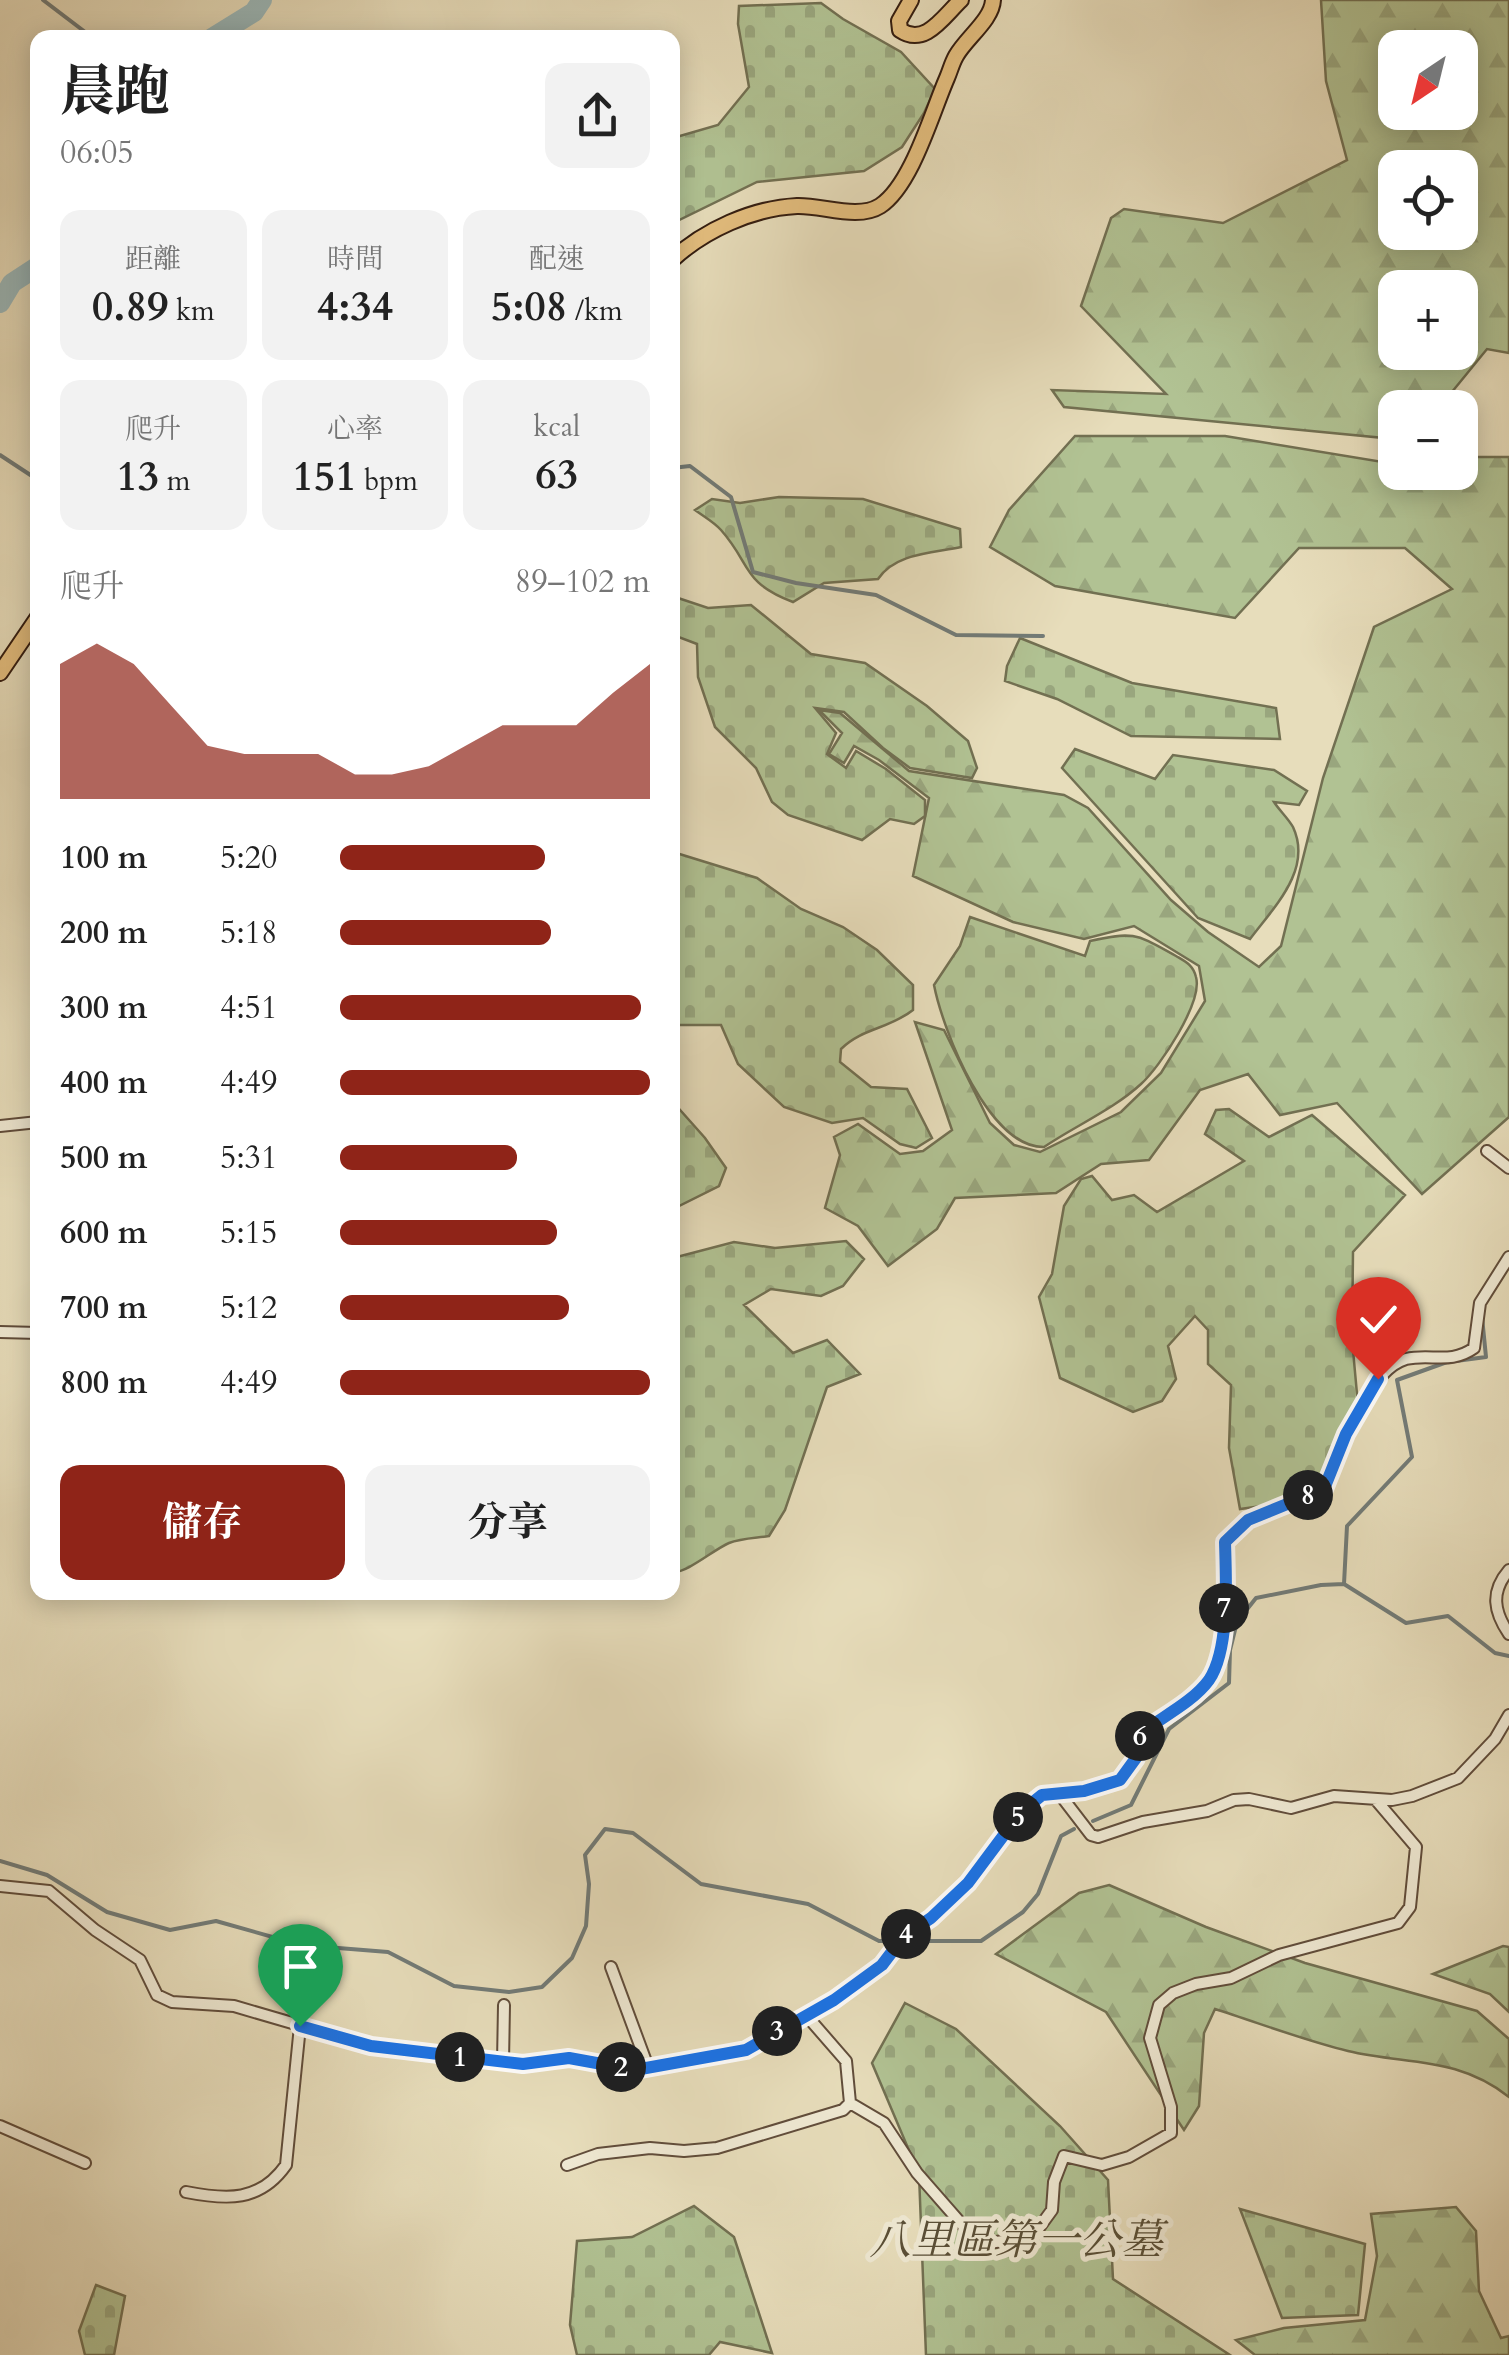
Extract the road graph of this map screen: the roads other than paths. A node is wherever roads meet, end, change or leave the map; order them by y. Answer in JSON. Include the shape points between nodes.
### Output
{"nodes":[{"id":1,"x":911,"y":0,"type":"edge"},
{"id":2,"x":961,"y":0,"type":"edge"},
{"id":3,"x":993,"y":0,"type":"edge"},
{"id":4,"x":680,"y":253,"type":"edge"},
{"id":5,"x":30,"y":629,"type":"edge"},
{"id":6,"x":0,"y":673,"type":"edge"},
{"id":7,"x":30,"y":1123,"type":"edge"},
{"id":8,"x":0,"y":1126,"type":"edge"},
{"id":9,"x":1486,"y":1151,"type":"dead end"},
{"id":10,"x":1509,"y":1168,"type":"edge"},
{"id":11,"x":1509,"y":1256,"type":"edge"},
{"id":12,"x":0,"y":1332,"type":"edge"},
{"id":13,"x":30,"y":1333,"type":"edge"},
{"id":14,"x":1509,"y":1570,"type":"edge"},
{"id":15,"x":1509,"y":1634,"type":"edge"},
{"id":16,"x":1509,"y":1715,"type":"edge"},
{"id":17,"x":1058,"y":1792,"type":"junction"},
{"id":18,"x":1376,"y":1800,"type":"junction"},
{"id":19,"x":0,"y":1886,"type":"edge"},
{"id":20,"x":611,"y":1967,"type":"dead end"},
{"id":21,"x":504,"y":2005,"type":"dead end"},
{"id":22,"x":806,"y":2015,"type":"junction"},
{"id":23,"x":300,"y":2026,"type":"junction"},
{"id":24,"x":503,"y":2062,"type":"junction"},
{"id":25,"x":648,"y":2067,"type":"junction"},
{"id":26,"x":850,"y":2103,"type":"junction"},
{"id":27,"x":0,"y":2126,"type":"edge"},
{"id":28,"x":85,"y":2163,"type":"dead end"},
{"id":29,"x":567,"y":2165,"type":"dead end"},
{"id":30,"x":186,"y":2192,"type":"dead end"}],
"edges":[{"from":1,"to":2,"type":"main road","via":[[899,21],[910,37],[928,33]]},
{"from":3,"to":4,"type":"main road","via":[[956,55],[905,175],[878,208],[772,210],[724,225]]},
{"from":5,"to":6,"type":"main road"},
{"from":7,"to":8,"type":"street"},
{"from":9,"to":10,"type":"street"},
{"from":11,"to":17,"type":"street","via":[[1480,1303],[1474,1348],[1462,1357],[1404,1359],[1378,1379],[1324,1489],[1248,1520],[1225,1542],[1220,1655],[1201,1689],[1141,1733],[1136,1758],[1120,1780]]},
{"from":12,"to":13,"type":"street"},
{"from":14,"to":15,"type":"street","via":[[1495,1614]]},
{"from":16,"to":18,"type":"street","via":[[1458,1778],[1412,1796]]},
{"from":17,"to":18,"type":"street","via":[[1098,1838],[1234,1800],[1290,1808],[1334,1796]]},
{"from":17,"to":22,"type":"street","via":[[1021,1812],[968,1883],[904,1936],[882,1965]]},
{"from":18,"to":26,"type":"street","via":[[1416,1847],[1410,1907],[1398,1922],[1280,1954],[1230,1978],[1173,1993],[1159,2005],[1150,2038],[1171,2107],[1170,2132],[1130,2157],[1102,2165],[1064,2156],[1052,2210],[1036,2232],[979,2244],[884,2123]]},
{"from":19,"to":23,"type":"street","via":[[49,1891],[140,1960],[158,1996],[194,2006],[234,2006]]},
{"from":20,"to":25,"type":"street"},
{"from":21,"to":24,"type":"street"},
{"from":22,"to":25,"type":"street","via":[[746,2050]]},
{"from":22,"to":26,"type":"street","via":[[846,2061]]},
{"from":23,"to":24,"type":"street","via":[[371,2046]]},
{"from":23,"to":30,"type":"street","via":[[286,2165],[273,2183],[249,2194],[222,2199]]},
{"from":24,"to":25,"type":"street","via":[[569,2058]]},
{"from":26,"to":29,"type":"street","via":[[718,2148],[650,2148]]},
{"from":27,"to":28,"type":"street"}]}
